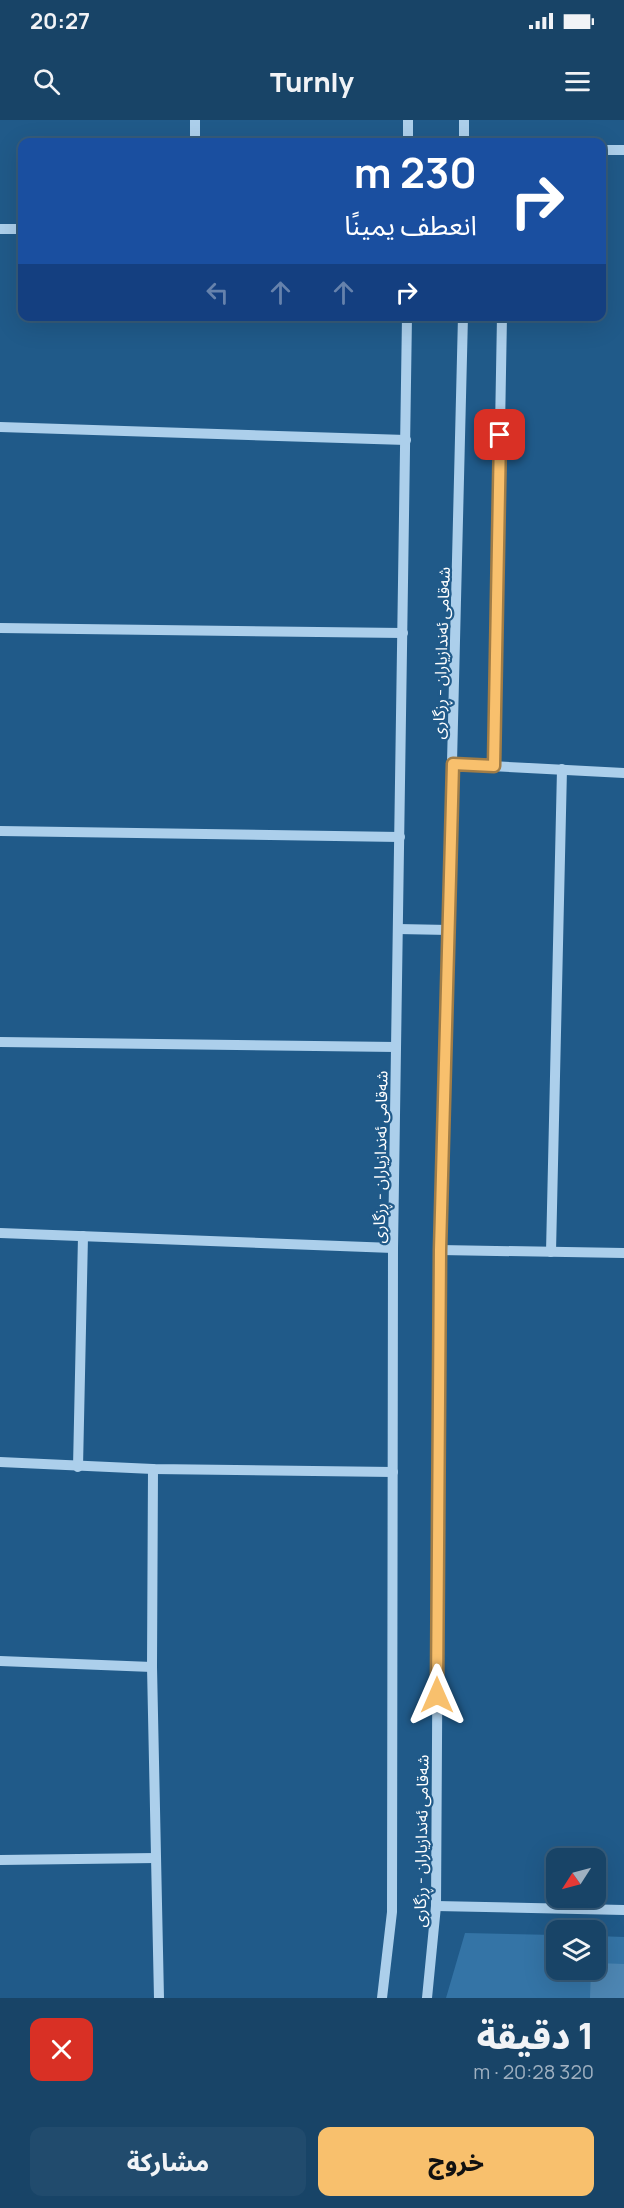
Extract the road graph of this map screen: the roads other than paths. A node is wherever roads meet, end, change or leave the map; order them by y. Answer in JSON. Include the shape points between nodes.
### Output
{"nodes":[{"id":1,"x":195,"y":120,"type":"edge"},
{"id":2,"x":408,"y":120,"type":"edge"},
{"id":3,"x":464,"y":120,"type":"edge"},
{"id":4,"x":195,"y":138,"type":"edge"},
{"id":5,"x":408,"y":138,"type":"edge"},
{"id":6,"x":464,"y":138,"type":"edge"},
{"id":7,"x":606,"y":150,"type":"edge"},
{"id":8,"x":624,"y":150,"type":"edge"},
{"id":9,"x":0,"y":229,"type":"edge"},
{"id":10,"x":18,"y":229,"type":"edge"},
{"id":11,"x":406,"y":321,"type":"edge"},
{"id":12,"x":463,"y":321,"type":"edge"},
{"id":13,"x":502,"y":321,"type":"edge"},
{"id":14,"x":0,"y":427,"type":"edge"},
{"id":15,"x":406,"y":440,"type":"junction"},
{"id":16,"x":0,"y":628,"type":"edge"},
{"id":17,"x":403,"y":633,"type":"junction"},
{"id":18,"x":453,"y":764,"type":"junction"},
{"id":19,"x":494,"y":766,"type":"junction"},
{"id":20,"x":562,"y":769,"type":"junction"},
{"id":21,"x":624,"y":772,"type":"edge"},
{"id":22,"x":0,"y":831,"type":"edge"},
{"id":23,"x":399,"y":837,"type":"junction"},
{"id":24,"x":398,"y":930,"type":"junction"},
{"id":25,"x":449,"y":930,"type":"junction"},
{"id":26,"x":0,"y":1042,"type":"edge"},
{"id":27,"x":396,"y":1047,"type":"junction"},
{"id":28,"x":0,"y":1233,"type":"edge"},
{"id":29,"x":82,"y":1236,"type":"junction"},
{"id":30,"x":393,"y":1248,"type":"junction"},
{"id":31,"x":440,"y":1250,"type":"junction"},
{"id":32,"x":550,"y":1252,"type":"junction"},
{"id":33,"x":624,"y":1253,"type":"edge"},
{"id":34,"x":0,"y":1462,"type":"edge"},
{"id":35,"x":78,"y":1467,"type":"junction"},
{"id":36,"x":153,"y":1469,"type":"junction"},
{"id":37,"x":393,"y":1472,"type":"junction"},
{"id":38,"x":0,"y":1661,"type":"edge"},
{"id":39,"x":152,"y":1667,"type":"junction"},
{"id":40,"x":156,"y":1858,"type":"junction"},
{"id":41,"x":0,"y":1860,"type":"edge"},
{"id":42,"x":436,"y":1906,"type":"junction"},
{"id":43,"x":624,"y":1910,"type":"edge"},
{"id":44,"x":159,"y":1998,"type":"edge"},
{"id":45,"x":382,"y":1998,"type":"edge"},
{"id":46,"x":427,"y":1998,"type":"edge"}],
"edges":[{"from":1,"to":4,"type":"street"},
{"from":2,"to":5,"type":"street"},
{"from":3,"to":6,"type":"street"},
{"from":7,"to":8,"type":"street"},
{"from":9,"to":10,"type":"street"},
{"from":11,"to":15,"type":"street","name":"شەقامی ئەندازیاران - ڕزگاری"},
{"from":12,"to":18,"type":"street","name":"شەقامی ئەندازیاران - ڕزگاری"},
{"from":13,"to":19,"type":"street"},
{"from":14,"to":15,"type":"street"},
{"from":15,"to":17,"type":"street","name":"شەقامی ئەندازیاران - ڕزگاری"},
{"from":16,"to":17,"type":"street"},
{"from":17,"to":23,"type":"street","name":"شەقامی ئەندازیاران - ڕزگاری"},
{"from":18,"to":19,"type":"street"},
{"from":18,"to":25,"type":"street","name":"شەقامی ئەندازیاران - ڕزگاری"},
{"from":19,"to":20,"type":"street"},
{"from":20,"to":21,"type":"street"},
{"from":20,"to":32,"type":"street"},
{"from":22,"to":23,"type":"street"},
{"from":23,"to":24,"type":"street","name":"شەقامی ئەندازیاران - ڕزگاری"},
{"from":24,"to":25,"type":"street"},
{"from":24,"to":27,"type":"street","name":"شەقامی ئەندازیاران - ڕزگاری"},
{"from":25,"to":31,"type":"street","name":"شەقامی ئەندازیاران - ڕزگاری"},
{"from":26,"to":27,"type":"street"},
{"from":27,"to":30,"type":"street","name":"شەقامی ئەندازیاران - ڕزگاری"},
{"from":28,"to":29,"type":"street"},
{"from":29,"to":30,"type":"street"},
{"from":29,"to":35,"type":"street"},
{"from":30,"to":37,"type":"street","name":"شەقامی ئەندازیاران - ڕزگاری"},
{"from":31,"to":32,"type":"street"},
{"from":31,"to":42,"type":"street","name":"شەقامی ئەندازیاران - ڕزگاری"},
{"from":32,"to":33,"type":"street"},
{"from":34,"to":35,"type":"street"},
{"from":35,"to":36,"type":"street"},
{"from":36,"to":37,"type":"street"},
{"from":36,"to":39,"type":"street"},
{"from":37,"to":45,"type":"street","name":"شەقامی ئەندازیاران - ڕزگاری","via":[[392,1912]]},
{"from":38,"to":39,"type":"street"},
{"from":39,"to":40,"type":"street"},
{"from":40,"to":41,"type":"street"},
{"from":40,"to":44,"type":"street"},
{"from":42,"to":43,"type":"street"},
{"from":42,"to":46,"type":"street","name":"شەقامی ئەندازیاران - ڕزگاری"}]}
